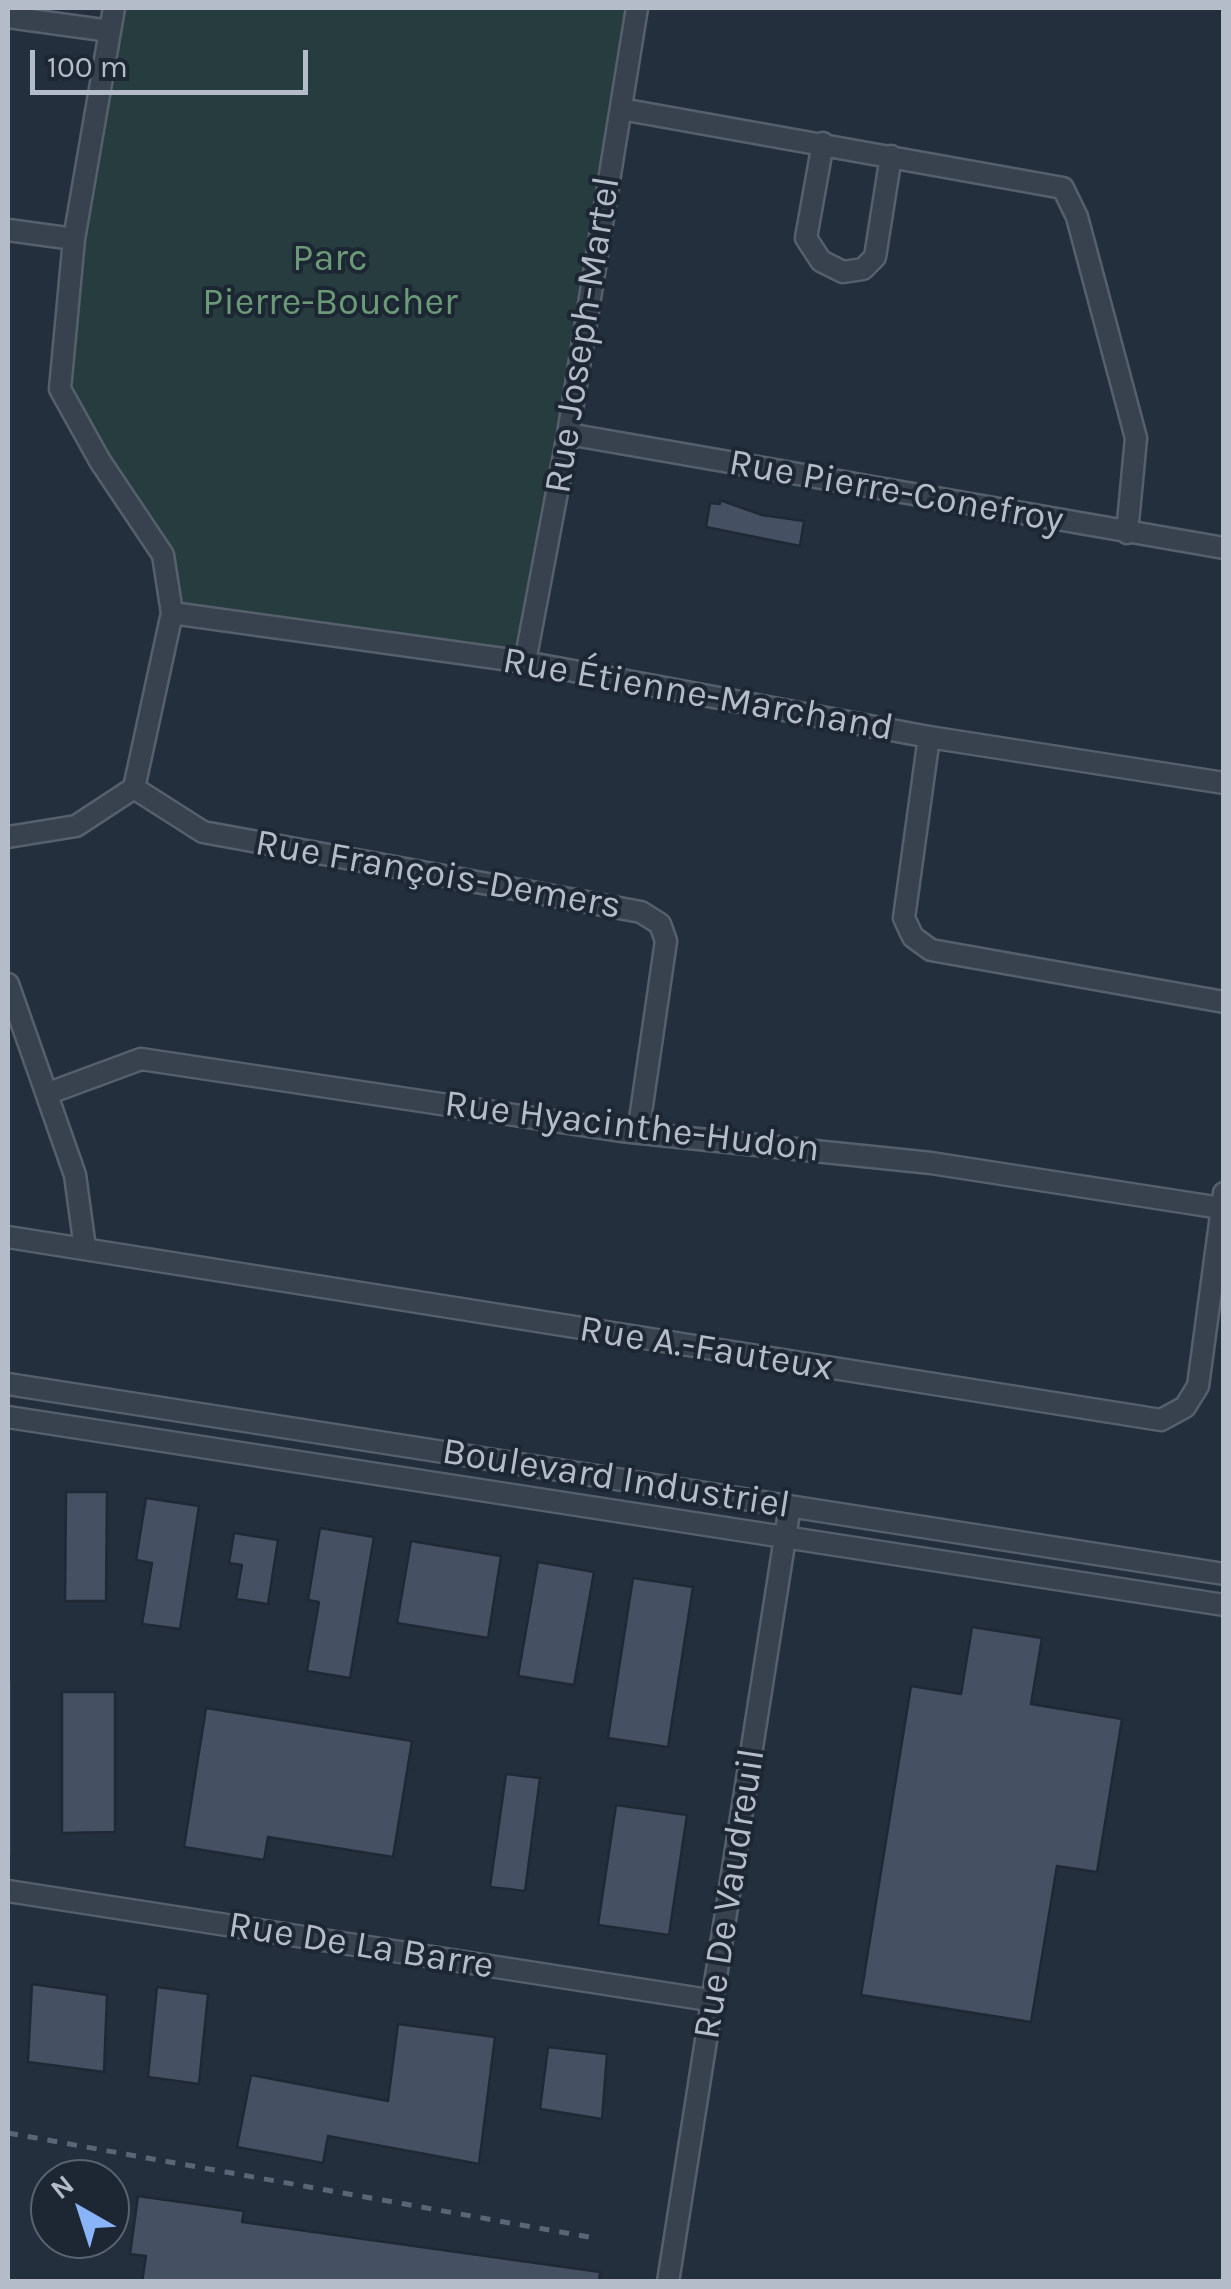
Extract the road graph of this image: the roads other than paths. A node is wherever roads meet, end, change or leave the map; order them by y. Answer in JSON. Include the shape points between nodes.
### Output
{"nodes":[{"id":1,"x":114,"y":8,"type":"edge"},
{"id":2,"x":637,"y":8,"type":"edge"},
{"id":3,"x":8,"y":17,"type":"edge"},
{"id":4,"x":110,"y":32,"type":"junction"},
{"id":5,"x":621,"y":108,"type":"junction"},
{"id":6,"x":823,"y":143,"type":"junction"},
{"id":7,"x":891,"y":156,"type":"junction"},
{"id":8,"x":8,"y":230,"type":"edge"},
{"id":9,"x":74,"y":239,"type":"junction"},
{"id":10,"x":568,"y":434,"type":"junction"},
{"id":11,"x":1127,"y":533,"type":"junction"},
{"id":12,"x":1224,"y":548,"type":"edge"},
{"id":13,"x":172,"y":613,"type":"junction"},
{"id":14,"x":525,"y":662,"type":"junction"},
{"id":15,"x":929,"y":737,"type":"junction"},
{"id":16,"x":1224,"y":782,"type":"edge"},
{"id":17,"x":134,"y":788,"type":"junction"},
{"id":18,"x":8,"y":838,"type":"edge"},
{"id":19,"x":8,"y":984,"type":"edge"},
{"id":20,"x":1224,"y":1002,"type":"edge"},
{"id":21,"x":49,"y":1093,"type":"junction"},
{"id":22,"x":638,"y":1133,"type":"junction"},
{"id":23,"x":1222,"y":1201,"type":"edge"},
{"id":24,"x":8,"y":1237,"type":"edge"},
{"id":25,"x":85,"y":1248,"type":"junction"},
{"id":26,"x":8,"y":1384,"type":"edge"},
{"id":27,"x":66,"y":1393,"type":"junction"},
{"id":28,"x":8,"y":1417,"type":"edge"},
{"id":29,"x":238,"y":1420,"type":"junction"},
{"id":30,"x":62,"y":1425,"type":"junction"},
{"id":31,"x":417,"y":1448,"type":"junction"},
{"id":32,"x":232,"y":1452,"type":"junction"},
{"id":33,"x":535,"y":1466,"type":"junction"},
{"id":34,"x":611,"y":1478,"type":"junction"},
{"id":35,"x":408,"y":1479,"type":"junction"},
{"id":36,"x":530,"y":1498,"type":"junction"},
{"id":37,"x":790,"y":1506,"type":"junction"},
{"id":38,"x":604,"y":1509,"type":"junction"},
{"id":39,"x":784,"y":1537,"type":"junction"},
{"id":40,"x":1224,"y":1574,"type":"edge"},
{"id":41,"x":1224,"y":1605,"type":"edge"},
{"id":42,"x":8,"y":1891,"type":"edge"},
{"id":43,"x":715,"y":2001,"type":"junction"},
{"id":44,"x":668,"y":2282,"type":"edge"}],
"edges":[{"from":1,"to":4,"type":"street"},
{"from":2,"to":5,"type":"street","name":"Rue Joseph-Martel"},
{"from":3,"to":4,"type":"street"},
{"from":4,"to":9,"type":"street"},
{"from":5,"to":6,"type":"street"},
{"from":5,"to":10,"type":"street","name":"Rue Joseph-Martel"},
{"from":6,"to":7,"type":"street"},
{"from":6,"to":7,"type":"street","via":[[806,238],[821,261],[844,272],[862,269],[875,257]]},
{"from":7,"to":11,"type":"street","via":[[1063,188],[1078,217],[1136,438]]},
{"from":8,"to":9,"type":"street"},
{"from":9,"to":13,"type":"street","via":[[60,389],[163,555]]},
{"from":10,"to":11,"type":"street","name":"Rue Pierre-Conefroy"},
{"from":10,"to":14,"type":"street","name":"Rue Joseph-Martel"},
{"from":11,"to":12,"type":"street","name":"Rue Pierre-Conefroy"},
{"from":13,"to":14,"type":"street","name":"Rue Étienne-Marchand"},
{"from":13,"to":17,"type":"street"},
{"from":14,"to":15,"type":"street","name":"Rue Étienne-Marchand"},
{"from":15,"to":16,"type":"street","name":"Rue Étienne-Marchand"},
{"from":15,"to":20,"type":"street","via":[[904,918],[913,937],[931,950]]},
{"from":17,"to":18,"type":"street","via":[[76,826]]},
{"from":17,"to":22,"type":"street","name":"Rue François-Demers","via":[[202,832],[641,912],[660,924],[666,942]]},
{"from":19,"to":21,"type":"street"},
{"from":21,"to":22,"type":"street","name":"Rue Hyacinthe-Hudon","via":[[141,1059]]},
{"from":21,"to":25,"type":"street","via":[[75,1175]]},
{"from":22,"to":23,"type":"street","name":"Rue Hyacinthe-Hudon"},
{"from":23,"to":25,"type":"street","name":"Rue A.-Fauteux","via":[[1198,1386],[1185,1407],[1161,1420]]},
{"from":24,"to":25,"type":"street","name":"Rue A.-Fauteux"},
{"from":26,"to":27,"type":"street","name":"Boulevard Industriel"},
{"from":27,"to":29,"type":"street","name":"Boulevard Industriel"},
{"from":27,"to":30,"type":"street"},
{"from":28,"to":30,"type":"street","name":"Boulevard Industriel"},
{"from":29,"to":31,"type":"street","name":"Boulevard Industriel"},
{"from":29,"to":32,"type":"street"},
{"from":30,"to":32,"type":"street","name":"Boulevard Industriel"},
{"from":31,"to":33,"type":"street","name":"Boulevard Industriel"},
{"from":31,"to":35,"type":"street"},
{"from":32,"to":35,"type":"street","name":"Boulevard Industriel"},
{"from":33,"to":34,"type":"street","name":"Boulevard Industriel"},
{"from":33,"to":36,"type":"street"},
{"from":34,"to":37,"type":"street","name":"Boulevard Industriel"},
{"from":34,"to":38,"type":"street"},
{"from":35,"to":36,"type":"street","name":"Boulevard Industriel"},
{"from":36,"to":38,"type":"street","name":"Boulevard Industriel"},
{"from":37,"to":39,"type":"street","name":"Rue De Vaudreuil"},
{"from":37,"to":40,"type":"street","name":"Boulevard Industriel"},
{"from":38,"to":39,"type":"street","name":"Boulevard Industriel"},
{"from":39,"to":41,"type":"street","name":"Boulevard Industriel"},
{"from":39,"to":43,"type":"street","name":"Rue De Vaudreuil"},
{"from":42,"to":43,"type":"street","name":"Rue De La Barre"},
{"from":43,"to":44,"type":"street","name":"Rue De Vaudreuil"}]}
